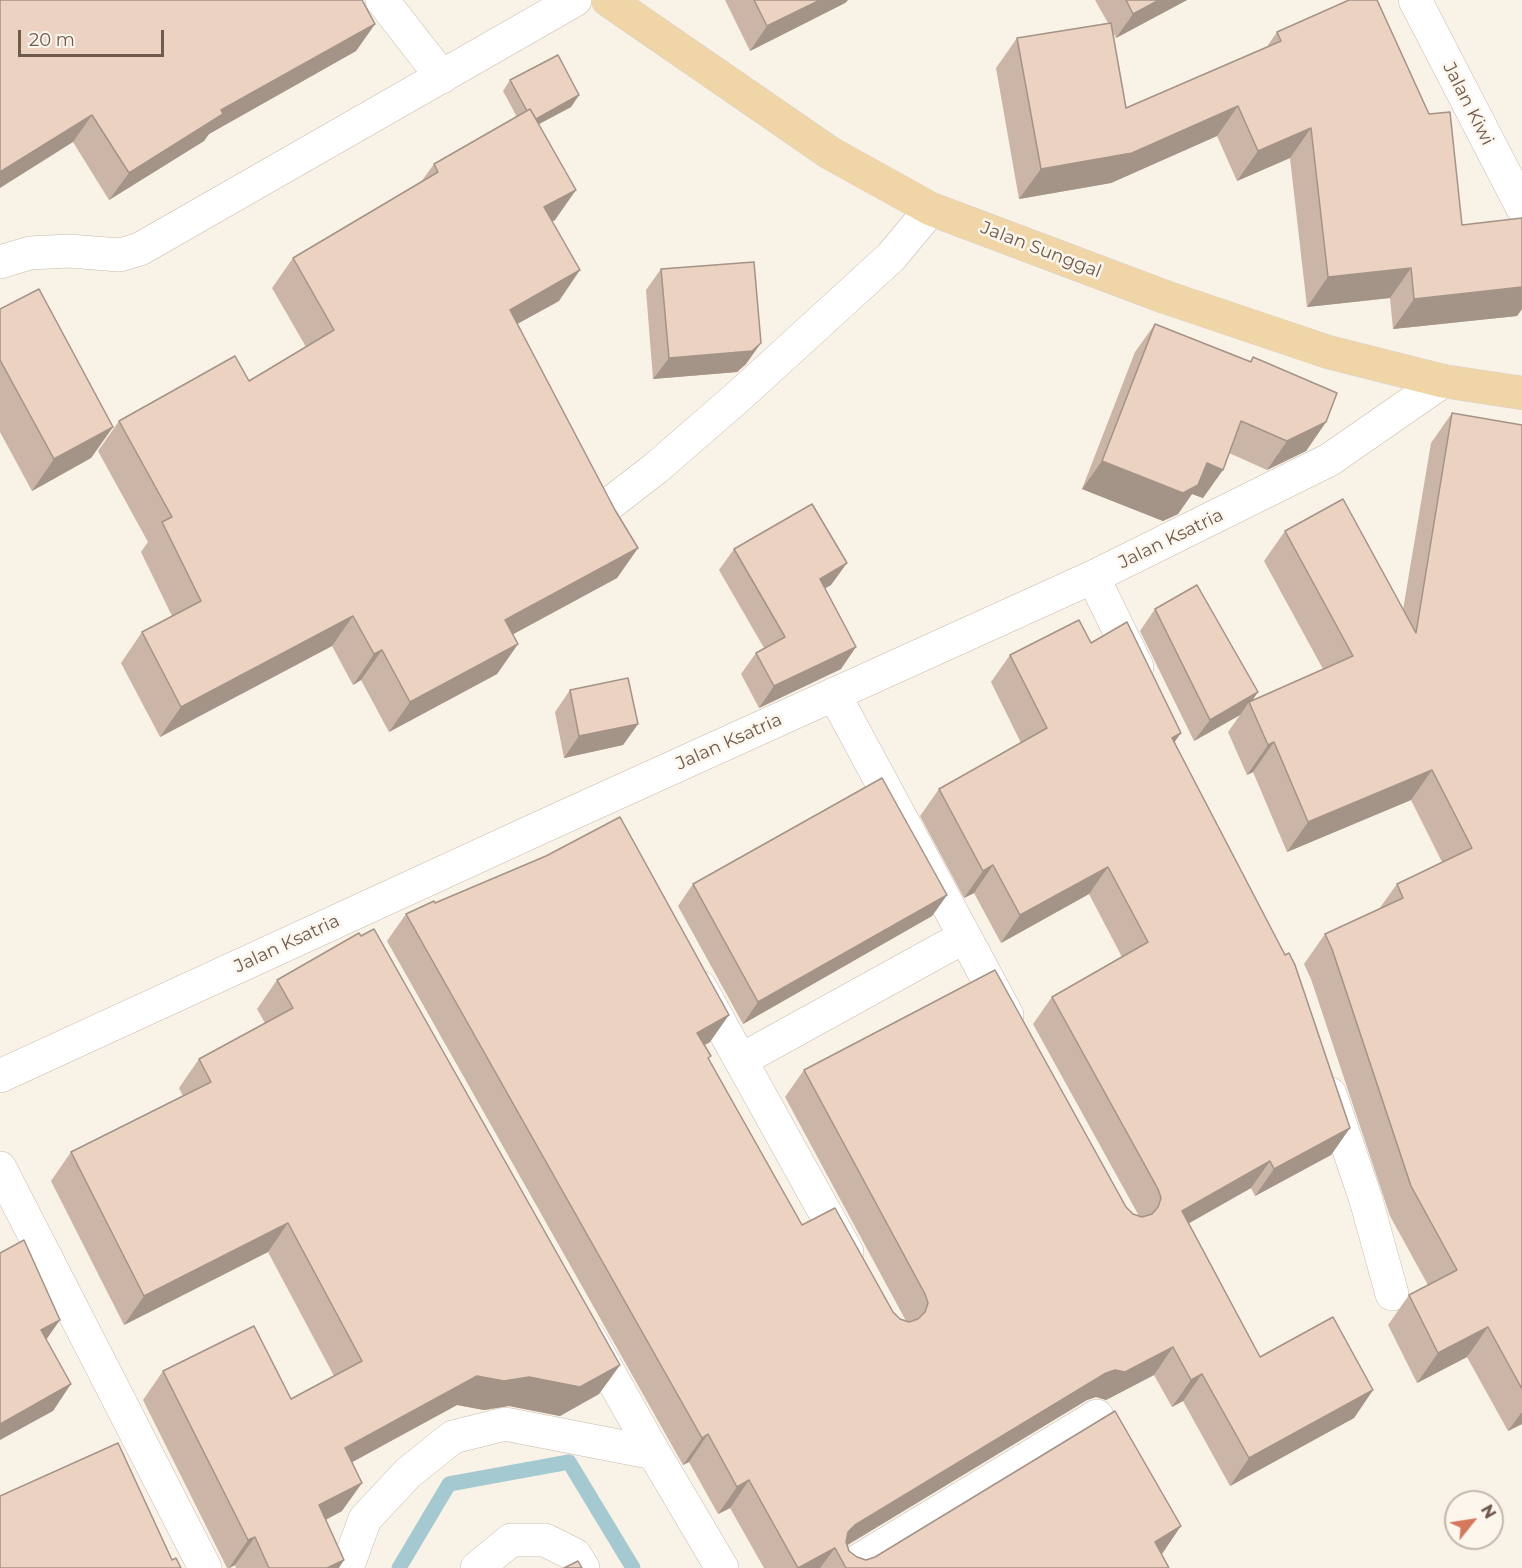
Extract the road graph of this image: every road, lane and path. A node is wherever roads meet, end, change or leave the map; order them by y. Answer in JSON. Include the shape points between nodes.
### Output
{"nodes":[{"id":1,"x":382,"y":0,"type":"edge"},
{"id":2,"x":575,"y":0,"type":"edge"},
{"id":3,"x":608,"y":0,"type":"edge"},
{"id":4,"x":1414,"y":0,"type":"edge"},
{"id":5,"x":442,"y":77,"type":"junction"},
{"id":6,"x":1522,"y":207,"type":"edge"},
{"id":7,"x":931,"y":209,"type":"junction"},
{"id":8,"x":0,"y":262,"type":"edge"},
{"id":9,"x":1443,"y":381,"type":"junction"},
{"id":10,"x":1522,"y":393,"type":"edge"},
{"id":11,"x":612,"y":502,"type":"edge"},
{"id":12,"x":1093,"y":578,"type":"junction"},
{"id":13,"x":834,"y":694,"type":"junction"},
{"id":14,"x":1151,"y":695,"type":"edge"},
{"id":15,"x":599,"y":801,"type":"junction"},
{"id":16,"x":614,"y":831,"type":"edge"},
{"id":17,"x":964,"y":937,"type":"junction"},
{"id":18,"x":685,"y":960,"type":"edge"},
{"id":19,"x":1021,"y":1040,"type":"edge"},
{"id":20,"x":741,"y":1060,"type":"junction"},
{"id":21,"x":1320,"y":1062,"type":"edge"},
{"id":22,"x":0,"y":1076,"type":"edge"},
{"id":23,"x":0,"y":1168,"type":"edge"},
{"id":24,"x":861,"y":1278,"type":"edge"},
{"id":25,"x":1392,"y":1294,"type":"dead end"},
{"id":26,"x":573,"y":1308,"type":"edge"},
{"id":27,"x":1097,"y":1416,"type":"dead end"},
{"id":28,"x":654,"y":1453,"type":"junction"},
{"id":29,"x":205,"y":1568,"type":"edge"},
{"id":30,"x":347,"y":1568,"type":"edge"},
{"id":31,"x":477,"y":1568,"type":"edge"},
{"id":32,"x":583,"y":1568,"type":"edge"},
{"id":33,"x":722,"y":1568,"type":"edge"},
{"id":34,"x":846,"y":1568,"type":"edge"}],
"edges":[{"from":1,"to":5,"type":"street"},
{"from":2,"to":5,"type":"street"},
{"from":3,"to":7,"type":"main road","name":"Jalan Sunggal","via":[[830,153]]},
{"from":4,"to":6,"type":"street","name":"Jalan Kiwi"},
{"from":5,"to":8,"type":"street","via":[[140,249],[120,255],[30,253]]},
{"from":7,"to":9,"type":"main road","name":"Jalan Sunggal","via":[[1165,297],[1328,352]]},
{"from":7,"to":11,"type":"street","via":[[891,257],[732,402]]},
{"from":9,"to":10,"type":"main road","name":"Jalan Sunggal"},
{"from":9,"to":12,"type":"street","name":"Jalan Ksatria","via":[[1329,460]]},
{"from":12,"to":13,"type":"street","name":"Jalan Ksatria"},
{"from":12,"to":14,"type":"street"},
{"from":13,"to":15,"type":"street","name":"Jalan Ksatria"},
{"from":13,"to":17,"type":"street"},
{"from":15,"to":16,"type":"street"},
{"from":15,"to":22,"type":"street","name":"Jalan Ksatria","via":[[357,926]]},
{"from":17,"to":19,"type":"street"},
{"from":17,"to":20,"type":"street"},
{"from":18,"to":20,"type":"street"},
{"from":20,"to":24,"type":"street"},
{"from":21,"to":25,"type":"street","via":[[1366,1200]]},
{"from":23,"to":29,"type":"street"},
{"from":26,"to":28,"type":"street"},
{"from":27,"to":34,"type":"street"},
{"from":28,"to":30,"type":"street","via":[[505,1424],[453,1437],[408,1473],[365,1519]]},
{"from":28,"to":33,"type":"street"},
{"from":31,"to":32,"type":"street","via":[[511,1540],[546,1540],[574,1555]]}]}
